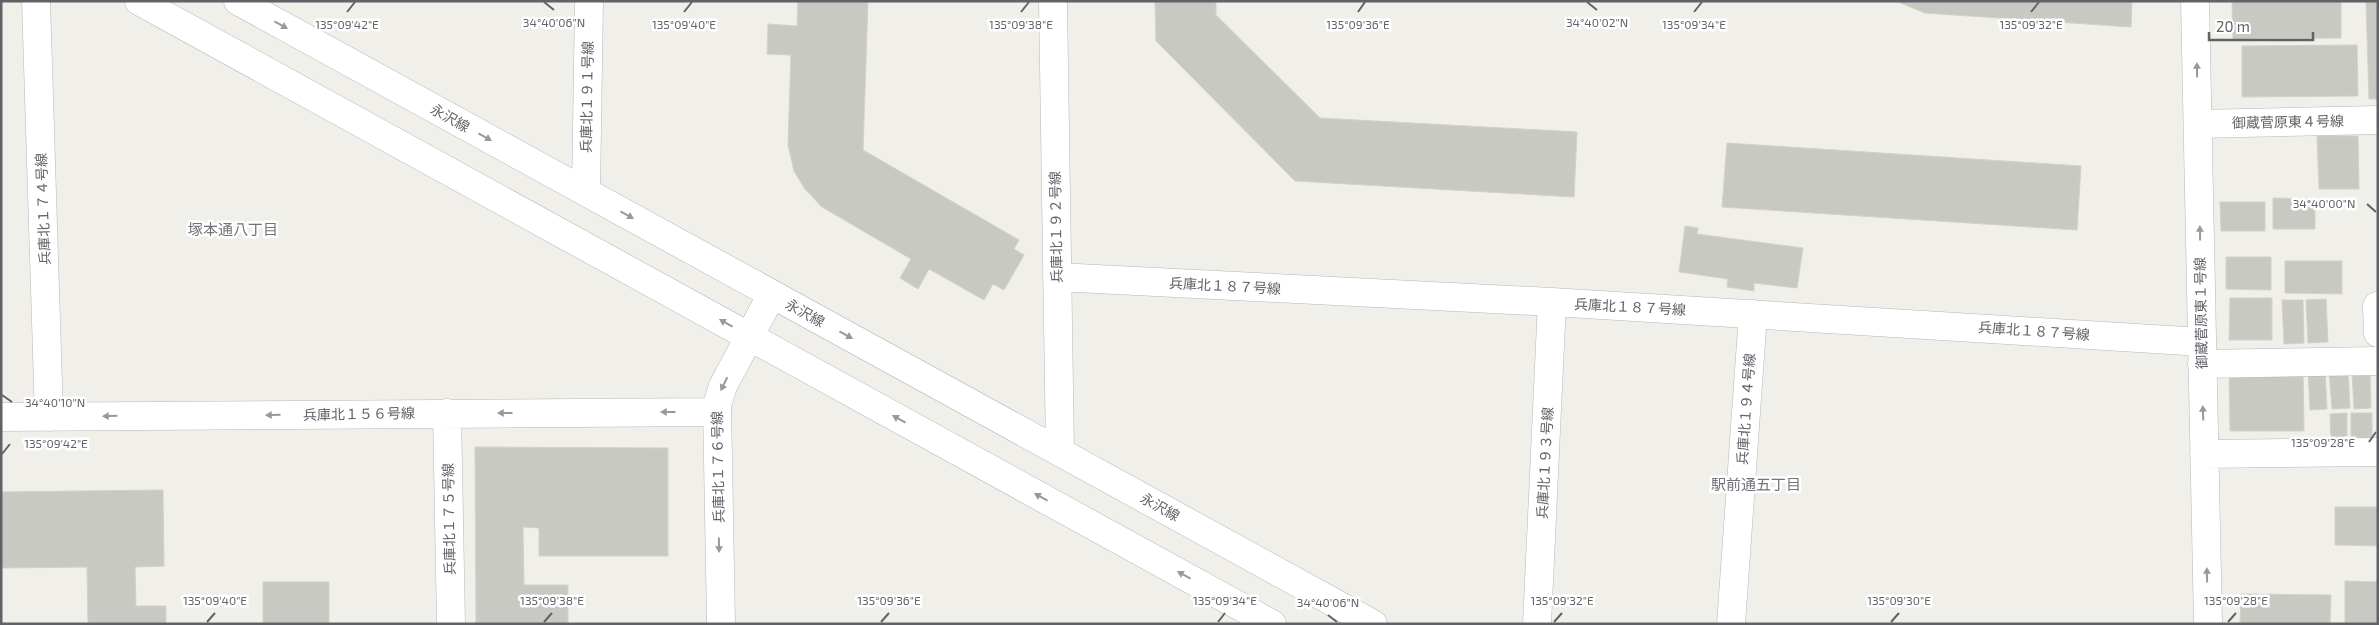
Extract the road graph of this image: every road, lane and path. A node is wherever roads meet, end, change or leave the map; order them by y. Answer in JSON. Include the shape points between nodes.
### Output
{"nodes":[{"id":1,"x":36,"y":1,"type":"edge"},
{"id":2,"x":139,"y":1,"type":"edge"},
{"id":3,"x":238,"y":1,"type":"edge"},
{"id":4,"x":589,"y":1,"type":"edge"},
{"id":5,"x":1053,"y":1,"type":"edge"},
{"id":6,"x":2195,"y":1,"type":"edge"},
{"id":7,"x":2378,"y":120,"type":"edge"},
{"id":8,"x":2198,"y":124,"type":"junction"},
{"id":9,"x":586,"y":192,"type":"junction"},
{"id":10,"x":1057,"y":277,"type":"junction"},
{"id":11,"x":772,"y":294,"type":"junction"},
{"id":12,"x":1552,"y":302,"type":"junction"},
{"id":13,"x":2377,"y":306,"type":"edge"},
{"id":14,"x":1754,"y":314,"type":"junction"},
{"id":15,"x":2378,"y":333,"type":"edge"},
{"id":16,"x":749,"y":336,"type":"junction"},
{"id":17,"x":2202,"y":353,"type":"junction"},
{"id":18,"x":2378,"y":362,"type":"edge"},
{"id":19,"x":717,"y":412,"type":"junction"},
{"id":20,"x":447,"y":413,"type":"junction"},
{"id":21,"x":1,"y":417,"type":"edge"},
{"id":22,"x":49,"y":417,"type":"junction"},
{"id":23,"x":1060,"y":452,"type":"junction"},
{"id":24,"x":2378,"y":452,"type":"edge"},
{"id":25,"x":2204,"y":454,"type":"junction"},
{"id":26,"x":451,"y":624,"type":"edge"},
{"id":27,"x":721,"y":624,"type":"edge"},
{"id":28,"x":1272,"y":624,"type":"edge"},
{"id":29,"x":1373,"y":624,"type":"edge"},
{"id":30,"x":1537,"y":624,"type":"edge"},
{"id":31,"x":1731,"y":624,"type":"edge"},
{"id":32,"x":2208,"y":624,"type":"edge"}],
"edges":[{"from":1,"to":22,"type":"street","name":"兵庫北１７４号線"},
{"from":16,"to":2,"type":"street","one_way":true},
{"from":3,"to":9,"type":"street","name":"永沢線","one_way":true},
{"from":4,"to":9,"type":"street","name":"兵庫北１９１号線"},
{"from":5,"to":10,"type":"street","name":"兵庫北１９２号線"},
{"from":8,"to":6,"type":"street","name":"御蔵菅原東１号線","one_way":true},
{"from":7,"to":8,"type":"street","name":"御蔵菅原東４号線"},
{"from":17,"to":8,"type":"street","name":"御蔵菅原東１号線","one_way":true},
{"from":9,"to":11,"type":"street","name":"永沢線","one_way":true},
{"from":10,"to":12,"type":"street","name":"兵庫北１８７号線"},
{"from":10,"to":23,"type":"street","name":"兵庫北１９２号線"},
{"from":11,"to":16,"type":"street","name":"兵庫北１７６号線"},
{"from":11,"to":23,"type":"street","name":"永沢線","one_way":true},
{"from":12,"to":14,"type":"street","name":"兵庫北１８７号線"},
{"from":12,"to":30,"type":"street","name":"兵庫北１９３号線"},
{"from":13,"to":15,"type":"street"},
{"from":14,"to":17,"type":"street","name":"兵庫北１８７号線"},
{"from":14,"to":31,"type":"street","name":"兵庫北１９４号線"},
{"from":16,"to":19,"type":"street","name":"兵庫北１７６号線","one_way":true,"via":[[722,386]]},
{"from":28,"to":16,"type":"street","one_way":true},
{"from":17,"to":18,"type":"street","name":"兵庫北１８７号線"},
{"from":25,"to":17,"type":"street","name":"御蔵菅原東１号線","one_way":true},
{"from":19,"to":20,"type":"street","name":"兵庫北１５６号線","one_way":true},
{"from":19,"to":27,"type":"street","name":"兵庫北１７６号線","one_way":true},
{"from":20,"to":22,"type":"street","name":"兵庫北１５６号線","one_way":true},
{"from":20,"to":26,"type":"street","name":"兵庫北１７５号線"},
{"from":21,"to":22,"type":"street","name":"兵庫北１５６号線"},
{"from":23,"to":29,"type":"street","name":"永沢線"},
{"from":24,"to":25,"type":"street"},
{"from":32,"to":25,"type":"street","name":"御蔵菅原東１号線","one_way":true}]}
